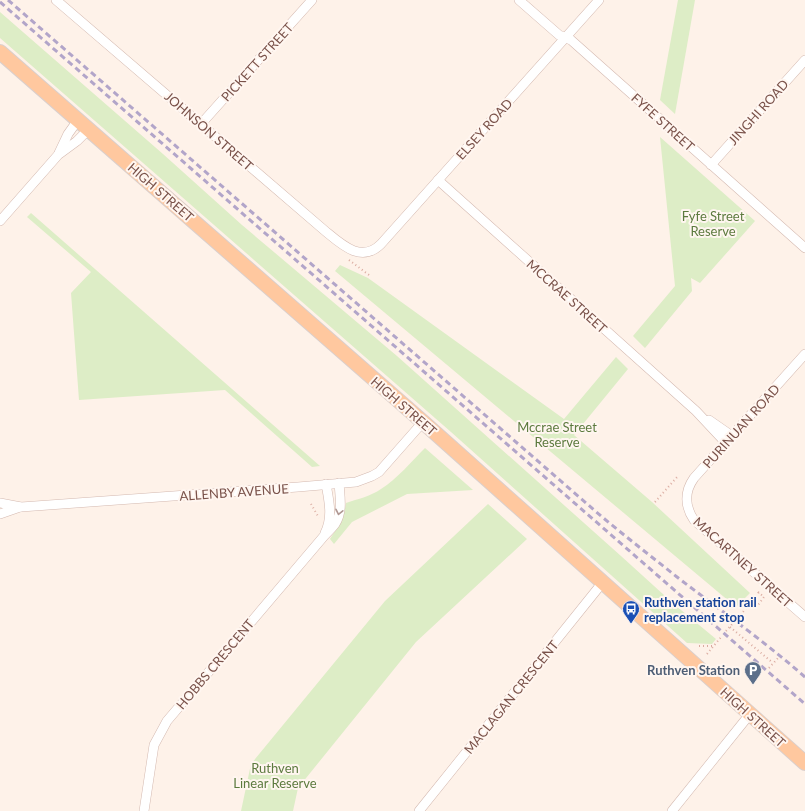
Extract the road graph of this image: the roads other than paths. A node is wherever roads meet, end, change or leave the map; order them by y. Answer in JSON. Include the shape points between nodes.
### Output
{"nodes":[{"id":1,"x":56,"y":0,"type":"edge"},
{"id":2,"x":312,"y":0,"type":"edge"},
{"id":3,"x":519,"y":0,"type":"edge"},
{"id":4,"x":598,"y":0,"type":"edge"},
{"id":5,"x":565,"y":37,"type":"junction"},
{"id":6,"x":0,"y":52,"type":"edge"},
{"id":7,"x":805,"y":60,"type":"edge"},
{"id":8,"x":201,"y":124,"type":"junction"},
{"id":9,"x":84,"y":125,"type":"junction"},
{"id":10,"x":58,"y":155,"type":"junction"},
{"id":11,"x":711,"y":165,"type":"junction"},
{"id":12,"x":438,"y":180,"type":"junction"},
{"id":13,"x":0,"y":221,"type":"edge"},
{"id":14,"x":805,"y":248,"type":"edge"},
{"id":15,"x":366,"y":253,"type":"joint"},
{"id":16,"x":805,"y":355,"type":"edge"},
{"id":17,"x":423,"y":422,"type":"junction"},
{"id":18,"x":729,"y":440,"type":"junction"},
{"id":19,"x":339,"y":483,"type":"junction"},
{"id":20,"x":326,"y":484,"type":"junction"},
{"id":21,"x":0,"y":503,"type":"edge"},
{"id":22,"x":686,"y":503,"type":"joint"},
{"id":23,"x":21,"y":507,"type":"junction"},
{"id":24,"x":0,"y":514,"type":"edge"},
{"id":25,"x":324,"y":536,"type":"junction"},
{"id":26,"x":603,"y":582,"type":"junction"},
{"id":27,"x":805,"y":617,"type":"edge"},
{"id":28,"x":750,"y":714,"type":"junction"},
{"id":29,"x":805,"y":763,"type":"edge"},
{"id":30,"x":144,"y":811,"type":"edge"},
{"id":31,"x":419,"y":811,"type":"edge"},
{"id":32,"x":672,"y":811,"type":"edge"}],
"edges":[{"from":1,"to":8,"type":"street","name":"JOHNSON STREET"},
{"from":2,"to":8,"type":"street","name":"PICKETT STREET"},
{"from":3,"to":5,"type":"street","name":"FYFE STREET","via":[[559,35]]},
{"from":4,"to":5,"type":"street","name":"ELSEY ROAD"},
{"from":5,"to":11,"type":"street","name":"FYFE STREET"},
{"from":5,"to":12,"type":"street","name":"ELSEY ROAD"},
{"from":6,"to":9,"type":"main road","name":"HIGH STREET"},
{"from":7,"to":11,"type":"street","name":"JINGHI ROAD"},
{"from":8,"to":15,"type":"street","name":"JOHNSON STREET","via":[[336,240],[354,251]]},
{"from":9,"to":10,"type":"street","via":[[77,141]]},
{"from":9,"to":10,"type":"street","via":[[68,134]]},
{"from":9,"to":17,"type":"main road","name":"HIGH STREET"},
{"from":10,"to":13,"type":"street"},
{"from":11,"to":14,"type":"street","name":"FYFE STREET"},
{"from":12,"to":15,"type":"street","name":"ELSEY ROAD","via":[[381,244]]},
{"from":12,"to":18,"type":"street","name":"MCCRAE STREET"},
{"from":16,"to":18,"type":"street","name":"PURINUAN ROAD"},
{"from":17,"to":19,"type":"street","name":"ALLENBY AVENUE","via":[[379,472],[356,482]]},
{"from":17,"to":26,"type":"main road","name":"HIGH STREET"},
{"from":18,"to":22,"type":"street","name":"PURINUAN ROAD","via":[[691,482]]},
{"from":19,"to":20,"type":"street","name":"ALLENBY AVENUE"},
{"from":19,"to":25,"type":"street","name":"HOBBS CRESCENT","one_way":true,"via":[[340,513],[335,524]]},
{"from":20,"to":23,"type":"street","name":"ALLENBY AVENUE"},
{"from":20,"to":25,"type":"street","name":"HOBBS CRESCENT","via":[[330,512],[329,526]]},
{"from":21,"to":23,"type":"street","name":"ALLENBY AVENUE"},
{"from":22,"to":27,"type":"street","name":"MACARTNEY STREET","via":[[694,520]]},
{"from":23,"to":24,"type":"street","name":"ALLENBY AVENUE"},
{"from":25,"to":30,"type":"street","name":"HOBBS CRESCENT","via":[[167,721],[154,746]]},
{"from":26,"to":28,"type":"main road","name":"HIGH STREET"},
{"from":26,"to":31,"type":"street","name":"MACLAGAN CRESCENT"},
{"from":28,"to":29,"type":"main road","name":"HIGH STREET"},
{"from":28,"to":32,"type":"street"}]}
